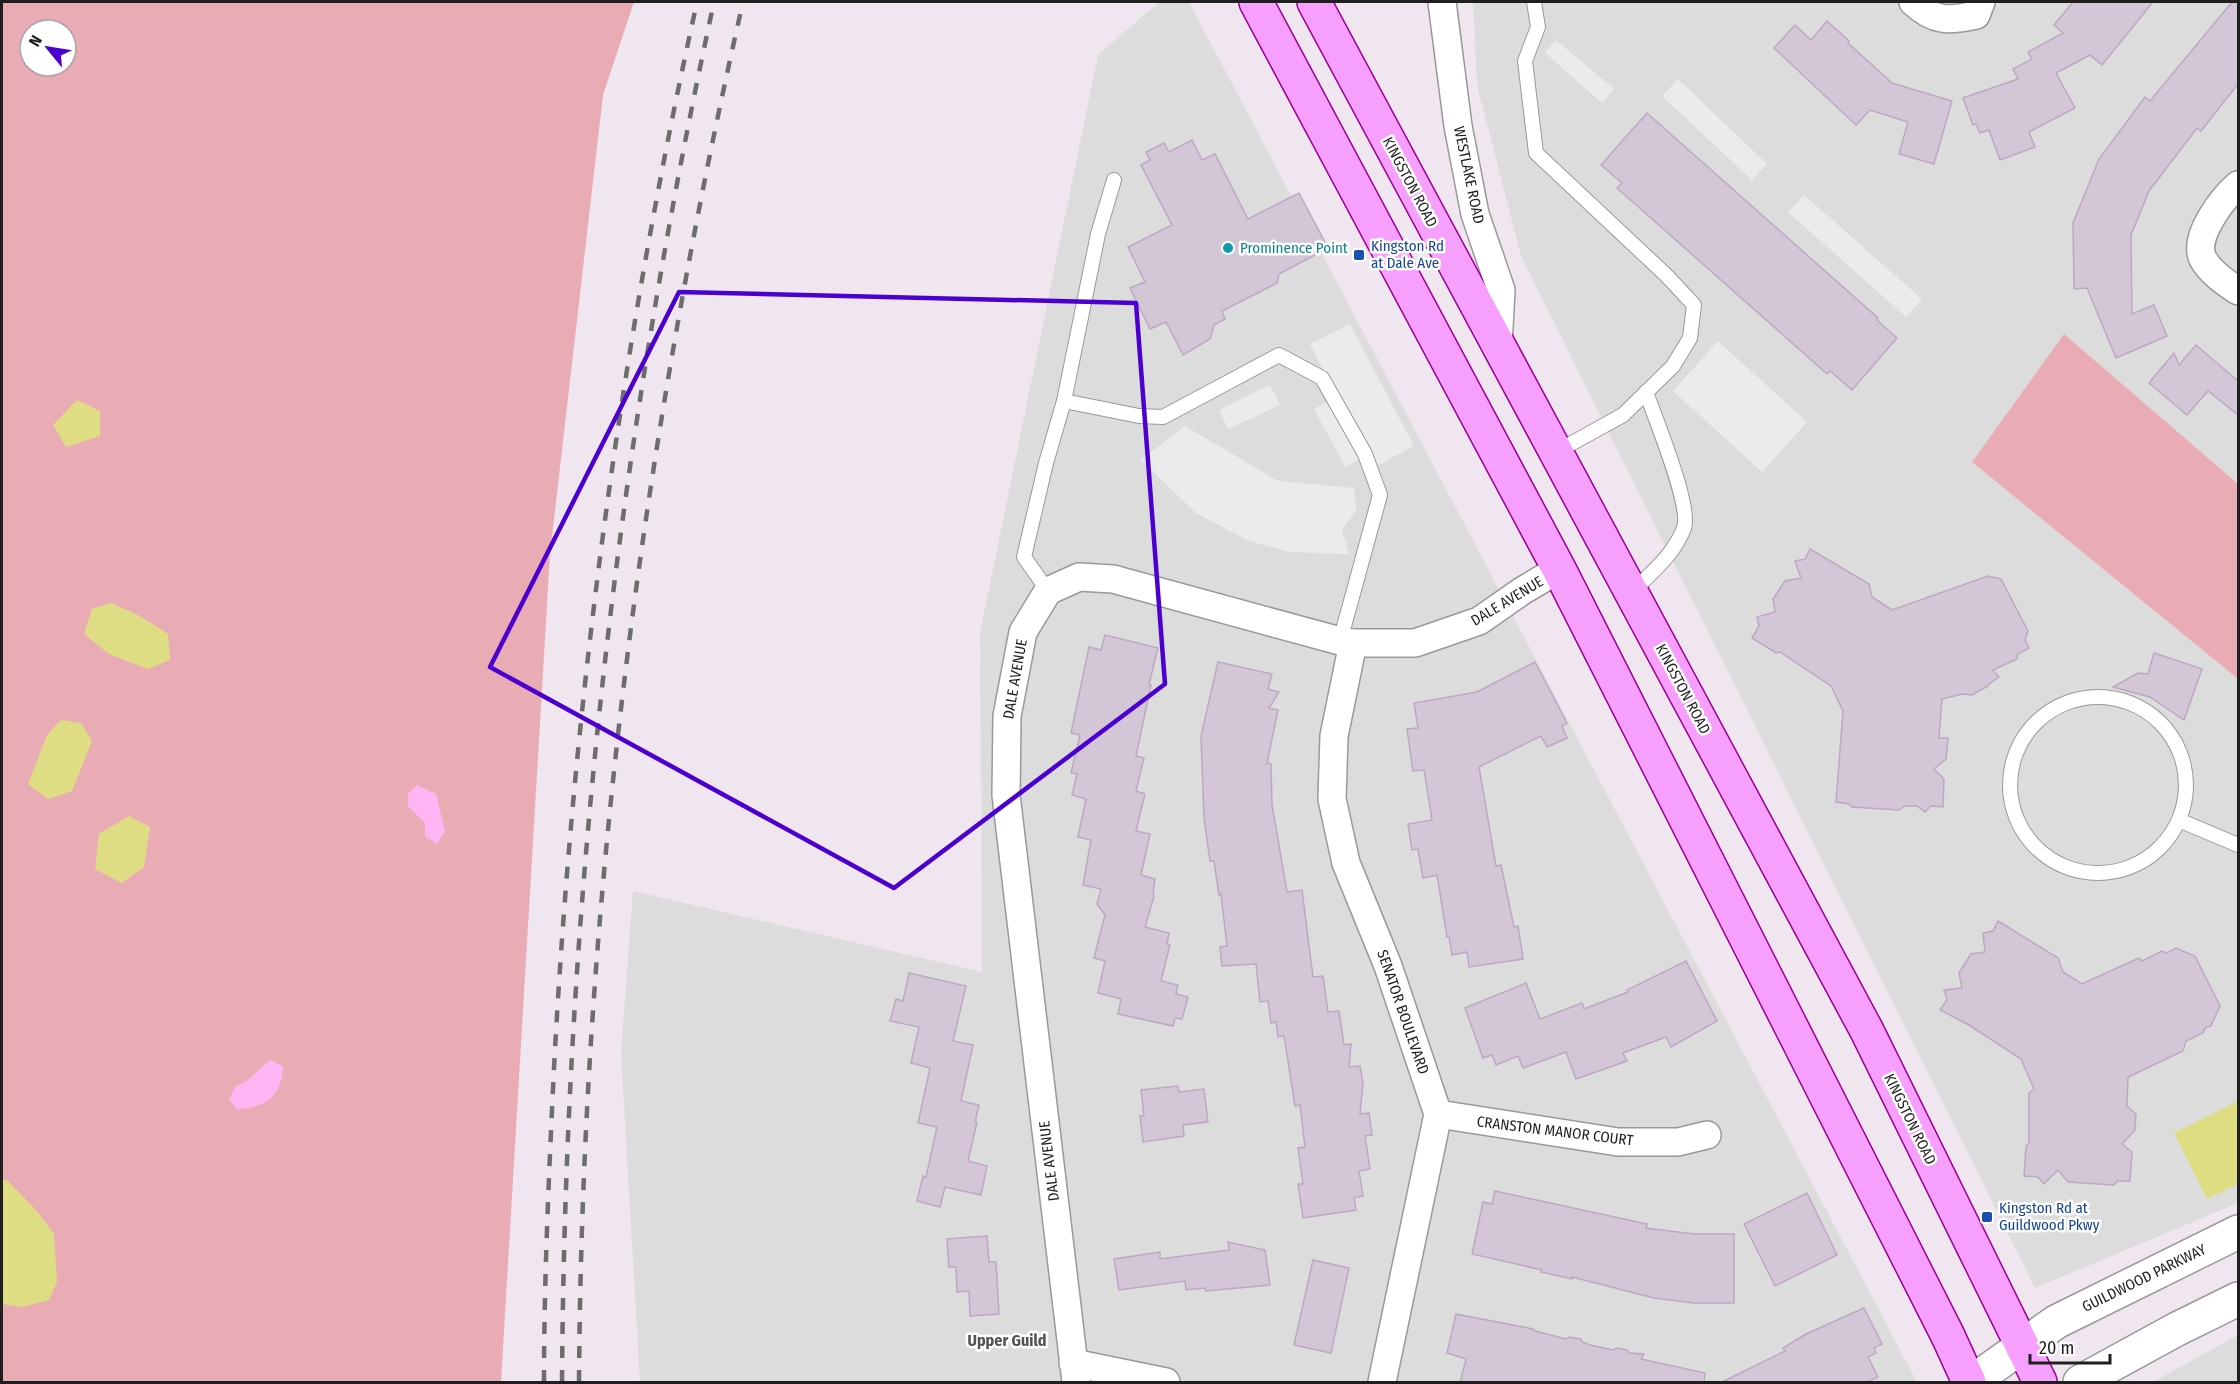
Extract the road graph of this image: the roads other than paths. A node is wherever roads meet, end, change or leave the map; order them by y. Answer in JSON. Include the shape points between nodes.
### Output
{"nodes":[{"id":1,"x":1256,"y":2,"type":"edge"},
{"id":2,"x":1314,"y":2,"type":"edge"},
{"id":3,"x":1442,"y":2,"type":"edge"},
{"id":4,"x":1534,"y":2,"type":"edge"},
{"id":5,"x":1913,"y":2,"type":"edge"},
{"id":6,"x":1981,"y":2,"type":"edge"},
{"id":7,"x":1114,"y":180,"type":"dead end"},
{"id":8,"x":2238,"y":185,"type":"edge"},
{"id":9,"x":2238,"y":291,"type":"edge"},
{"id":10,"x":1498,"y":346,"type":"junction"},
{"id":11,"x":1646,"y":392,"type":"junction"},
{"id":12,"x":1064,"y":401,"type":"junction"},
{"id":13,"x":1555,"y":453,"type":"junction"},
{"id":14,"x":1559,"y":569,"type":"junction"},
{"id":15,"x":1048,"y":591,"type":"junction"},
{"id":16,"x":1631,"y":593,"type":"junction"},
{"id":17,"x":1347,"y":642,"type":"junction"},
{"id":18,"x":2181,"y":821,"type":"junction"},
{"id":19,"x":2238,"y":844,"type":"edge"},
{"id":20,"x":1438,"y":1114,"type":"junction"},
{"id":21,"x":1707,"y":1135,"type":"dead end"},
{"id":22,"x":2238,"y":1232,"type":"edge"},
{"id":23,"x":2238,"y":1299,"type":"edge"},
{"id":24,"x":2021,"y":1346,"type":"junction"},
{"id":25,"x":1074,"y":1373,"type":"edge"},
{"id":26,"x":1166,"y":1383,"type":"edge"},
{"id":27,"x":1382,"y":1383,"type":"edge"},
{"id":28,"x":1970,"y":1383,"type":"edge"},
{"id":29,"x":2040,"y":1383,"type":"edge"},
{"id":30,"x":2080,"y":1383,"type":"edge"}],
"edges":[{"from":1,"to":14,"type":"main road"},
{"from":2,"to":10,"type":"main road","name":"KINGSTON ROAD"},
{"from":3,"to":10,"type":"street","name":"WESTLAKE ROAD","via":[[1458,126],[1475,214],[1501,290]]},
{"from":4,"to":11,"type":"lane","via":[[1538,27],[1525,62],[1536,153],[1694,305],[1690,338],[1673,366]]},
{"from":5,"to":6,"type":"street","via":[[1933,16],[1953,20],[1976,15]]},
{"from":7,"to":12,"type":"lane","via":[[1098,234]]},
{"from":8,"to":9,"type":"street","via":[[2220,203],[2201,243],[2202,257],[2214,274]]},
{"from":10,"to":13,"type":"main road","name":"KINGSTON ROAD"},
{"from":11,"to":13,"type":"lane","via":[[1623,415]]},
{"from":11,"to":16,"type":"lane","via":[[1684,505],[1685,526],[1669,555]]},
{"from":12,"to":15,"type":"lane","via":[[1024,557]]},
{"from":12,"to":17,"type":"lane","via":[[1163,417],[1279,356],[1322,378],[1365,453],[1380,495]]},
{"from":13,"to":16,"type":"main road","name":"KINGSTON ROAD"},
{"from":14,"to":17,"type":"street","name":"DALE AVENUE","via":[[1479,621],[1415,643]]},
{"from":14,"to":28,"type":"main road"},
{"from":15,"to":17,"type":"street","name":"DALE AVENUE","via":[[1079,577],[1113,579]]},
{"from":15,"to":25,"type":"street","name":"DALE AVENUE","via":[[1023,632],[1007,716],[1006,795]]},
{"from":16,"to":24,"type":"main road","name":"KINGSTON ROAD","via":[[1867,1031]]},
{"from":17,"to":20,"type":"street","name":"SENATOR BOULEVARD","via":[[1334,736],[1332,799],[1346,862],[1388,966]]},
{"from":18,"to":18,"type":"lane","via":[[2188,786],[2179,747],[2155,715],[2119,697],[2079,697],[2043,714],[2018,745],[2008,783],[2016,823],[2041,854],[2077,872],[2116,873],[2152,856]]},
{"from":18,"to":19,"type":"lane"},
{"from":20,"to":21,"type":"street","name":"CRANSTON MANOR COURT","via":[[1618,1142],[1678,1142]]},
{"from":20,"to":27,"type":"street"},
{"from":22,"to":24,"type":"street","name":"GUILDWOOD PARKWAY","via":[[2056,1322]]},
{"from":23,"to":30,"type":"street"},
{"from":24,"to":28,"type":"street","name":"GUILDWOOD PARKWAY"},
{"from":24,"to":29,"type":"main road","name":"KINGSTON ROAD"},
{"from":25,"to":26,"type":"street"}]}
